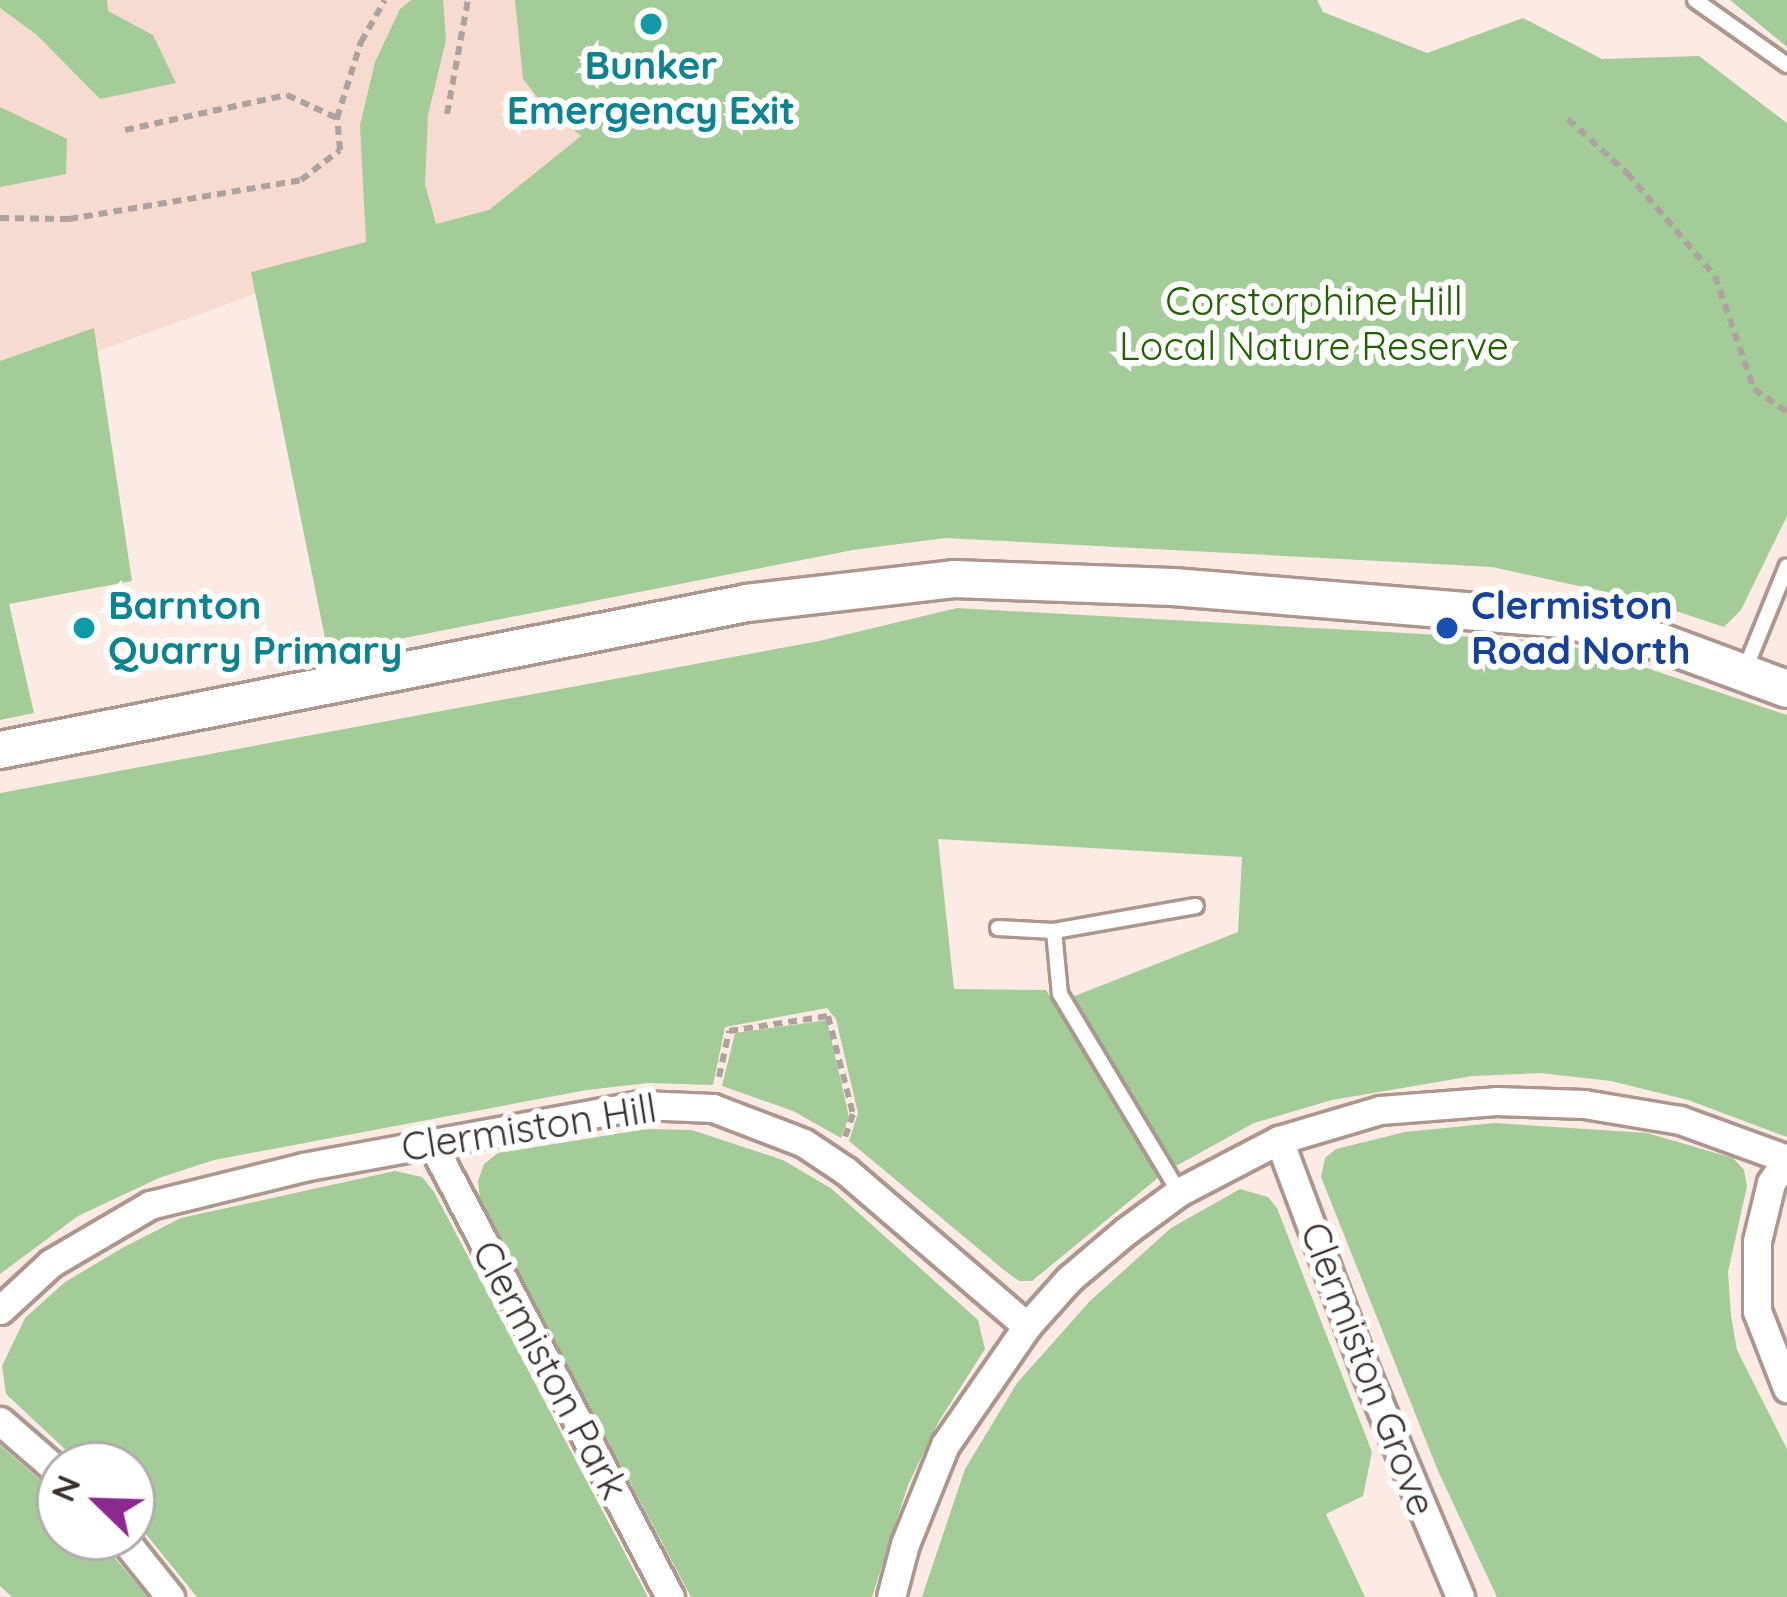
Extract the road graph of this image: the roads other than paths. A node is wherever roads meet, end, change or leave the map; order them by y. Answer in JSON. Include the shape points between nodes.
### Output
{"nodes":[{"id":1,"x":1695,"y":0,"type":"edge"},
{"id":2,"x":1787,"y":65,"type":"edge"},
{"id":3,"x":1787,"y":566,"type":"edge"},
{"id":4,"x":1744,"y":673,"type":"junction"},
{"id":5,"x":1787,"y":688,"type":"edge"},
{"id":6,"x":0,"y":750,"type":"edge"},
{"id":7,"x":1196,"y":906,"type":"dead end"},
{"id":8,"x":998,"y":928,"type":"dead end"},
{"id":9,"x":1054,"y":931,"type":"junction"},
{"id":10,"x":1279,"y":1140,"type":"junction"},
{"id":11,"x":431,"y":1142,"type":"junction"},
{"id":12,"x":1787,"y":1159,"type":"edge"},
{"id":13,"x":1179,"y":1192,"type":"junction"},
{"id":14,"x":0,"y":1310,"type":"edge"},
{"id":15,"x":1027,"y":1326,"type":"junction"},
{"id":16,"x":1787,"y":1388,"type":"edge"},
{"id":17,"x":0,"y":1421,"type":"edge"},
{"id":18,"x":36,"y":1452,"type":"edge"},
{"id":19,"x":141,"y":1561,"type":"edge"},
{"id":20,"x":170,"y":1597,"type":"edge"},
{"id":21,"x":670,"y":1597,"type":"edge"},
{"id":22,"x":891,"y":1597,"type":"edge"},
{"id":23,"x":1460,"y":1597,"type":"edge"}],
"edges":[{"from":1,"to":2,"type":"lane"},
{"from":3,"to":4,"type":"lane"},
{"from":4,"to":5,"type":"street"},
{"from":4,"to":6,"type":"street","via":[[1563,619],[1173,586],[954,579],[746,603]]},
{"from":7,"to":9,"type":"lane"},
{"from":8,"to":9,"type":"lane"},
{"from":9,"to":13,"type":"lane","via":[[1060,994]]},
{"from":10,"to":12,"type":"street","via":[[1380,1110],[1584,1104],[1680,1120]]},
{"from":10,"to":13,"type":"street"},
{"from":10,"to":23,"type":"street","name":"Clermiston Grove"},
{"from":11,"to":14,"type":"street","name":"Clermiston Hill","via":[[215,1184],[150,1205],[51,1263]]},
{"from":11,"to":15,"type":"street","name":"Clermiston Hill","via":[[641,1105],[743,1117],[837,1163]]},
{"from":11,"to":21,"type":"street","name":"Clermiston Park"},
{"from":12,"to":16,"type":"street","via":[[1771,1184],[1757,1241],[1757,1311]]},
{"from":13,"to":15,"type":"street","via":[[1069,1279]]},
{"from":15,"to":22,"type":"street","via":[[945,1445]]},
{"from":17,"to":18,"type":"street"},
{"from":19,"to":20,"type":"street"}]}
